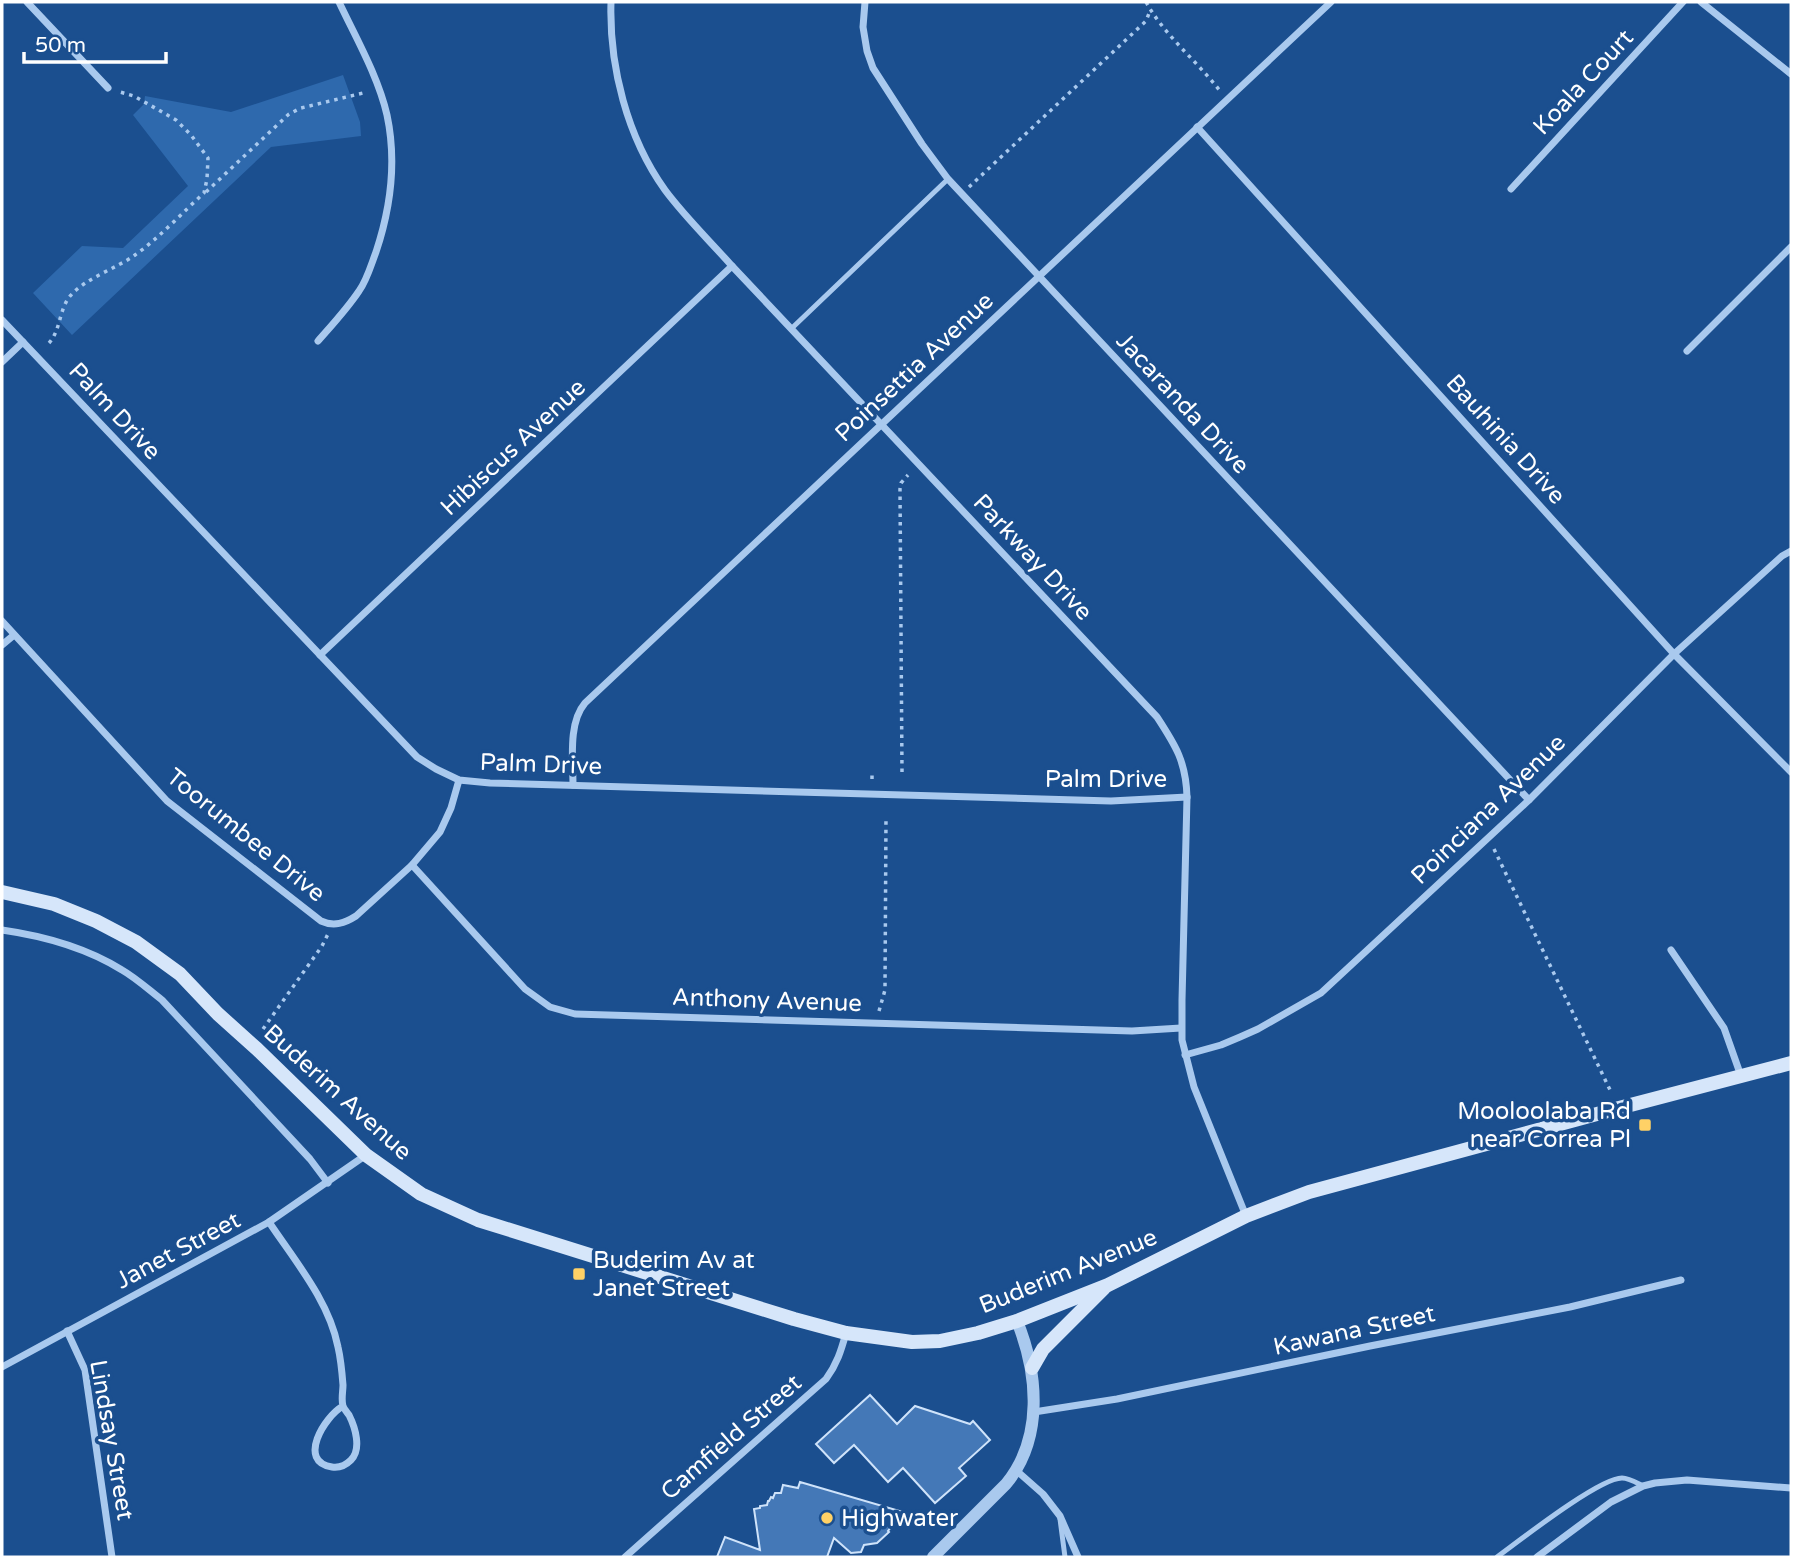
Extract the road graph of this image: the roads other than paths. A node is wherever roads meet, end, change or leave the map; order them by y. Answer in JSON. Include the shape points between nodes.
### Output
{"nodes":[{"id":1,"x":27,"y":2,"type":"edge"},
{"id":2,"x":339,"y":2,"type":"edge"},
{"id":3,"x":611,"y":2,"type":"edge"},
{"id":4,"x":865,"y":2,"type":"edge"},
{"id":5,"x":1331,"y":2,"type":"edge"},
{"id":6,"x":1684,"y":2,"type":"edge"},
{"id":7,"x":1701,"y":2,"type":"edge"},
{"id":8,"x":1791,"y":74,"type":"edge"},
{"id":9,"x":108,"y":88,"type":"road end"},
{"id":10,"x":1197,"y":127,"type":"junction"},
{"id":11,"x":948,"y":179,"type":"junction"},
{"id":12,"x":1511,"y":189,"type":"dead end"},
{"id":13,"x":1791,"y":247,"type":"edge"},
{"id":14,"x":732,"y":266,"type":"junction"},
{"id":15,"x":1038,"y":276,"type":"junction"},
{"id":16,"x":2,"y":320,"type":"edge"},
{"id":17,"x":791,"y":329,"type":"junction"},
{"id":18,"x":317,"y":341,"type":"dead end"},
{"id":19,"x":23,"y":342,"type":"junction"},
{"id":20,"x":1687,"y":351,"type":"dead end"},
{"id":21,"x":2,"y":362,"type":"edge"},
{"id":22,"x":881,"y":424,"type":"junction"},
{"id":23,"x":1791,"y":551,"type":"edge"},
{"id":24,"x":2,"y":621,"type":"edge"},
{"id":25,"x":14,"y":635,"type":"junction"},
{"id":26,"x":2,"y":645,"type":"edge"},
{"id":27,"x":1674,"y":654,"type":"junction"},
{"id":28,"x":320,"y":655,"type":"junction"},
{"id":29,"x":1791,"y":772,"type":"edge"},
{"id":30,"x":459,"y":780,"type":"junction"},
{"id":31,"x":573,"y":785,"type":"junction"},
{"id":32,"x":1187,"y":797,"type":"junction"},
{"id":33,"x":1529,"y":800,"type":"junction"},
{"id":34,"x":412,"y":865,"type":"junction"},
{"id":35,"x":2,"y":892,"type":"edge"},
{"id":36,"x":2,"y":930,"type":"edge"},
{"id":37,"x":1671,"y":950,"type":"dead end"},
{"id":38,"x":1181,"y":1028,"type":"junction"},
{"id":39,"x":1185,"y":1055,"type":"junction"},
{"id":40,"x":1791,"y":1063,"type":"edge"},
{"id":41,"x":1741,"y":1076,"type":"junction"},
{"id":42,"x":366,"y":1155,"type":"junction"},
{"id":43,"x":328,"y":1183,"type":"junction"},
{"id":44,"x":1246,"y":1216,"type":"junction"},
{"id":45,"x":269,"y":1222,"type":"junction"},
{"id":46,"x":1681,"y":1280,"type":"dead end"},
{"id":47,"x":1108,"y":1285,"type":"junction"},
{"id":48,"x":1017,"y":1321,"type":"junction"},
{"id":49,"x":67,"y":1331,"type":"junction"},
{"id":50,"x":846,"y":1333,"type":"junction"},
{"id":51,"x":2,"y":1367,"type":"edge"},
{"id":52,"x":1032,"y":1368,"type":"junction"},
{"id":53,"x":343,"y":1406,"type":"junction"},
{"id":54,"x":1034,"y":1412,"type":"junction"},
{"id":55,"x":1017,"y":1471,"type":"junction"},
{"id":56,"x":1643,"y":1486,"type":"junction"},
{"id":57,"x":1791,"y":1488,"type":"edge"},
{"id":58,"x":1060,"y":1516,"type":"junction"},
{"id":59,"x":112,"y":1557,"type":"edge"},
{"id":60,"x":625,"y":1557,"type":"edge"},
{"id":61,"x":933,"y":1557,"type":"edge"},
{"id":62,"x":1065,"y":1557,"type":"edge"},
{"id":63,"x":1078,"y":1557,"type":"edge"},
{"id":64,"x":1497,"y":1557,"type":"edge"},
{"id":65,"x":1537,"y":1557,"type":"edge"}],
"edges":[{"from":1,"to":9,"type":"street"},
{"from":2,"to":18,"type":"street","via":[[379,90],[387,115],[392,166],[388,211],[361,289]]},
{"from":3,"to":14,"type":"street","name":"Parkway Drive","via":[[615,65],[638,142],[665,190]]},
{"from":4,"to":11,"type":"street","name":"Jacaranda Drive","via":[[863,27],[873,68]]},
{"from":5,"to":10,"type":"street","name":"Poinsettia Avenue"},
{"from":6,"to":12,"type":"street","name":"Koala Court"},
{"from":7,"to":8,"type":"street"},
{"from":10,"to":15,"type":"street","name":"Poinsettia Avenue"},
{"from":10,"to":27,"type":"street","name":"Bauhinia Drive"},
{"from":11,"to":15,"type":"street","name":"Jacaranda Drive"},
{"from":11,"to":17,"type":"lane"},
{"from":13,"to":20,"type":"street"},
{"from":14,"to":17,"type":"street","name":"Parkway Drive"},
{"from":14,"to":28,"type":"street","name":"Hibiscus Avenue"},
{"from":15,"to":22,"type":"street","name":"Poinsettia Avenue"},
{"from":15,"to":33,"type":"street","name":"Jacaranda Drive"},
{"from":16,"to":19,"type":"street","name":"Palm Drive"},
{"from":17,"to":22,"type":"street","name":"Parkway Drive"},
{"from":19,"to":21,"type":"street"},
{"from":19,"to":28,"type":"street","name":"Palm Drive"},
{"from":22,"to":31,"type":"street","name":"Poinsettia Avenue","via":[[581,708],[574,726]]},
{"from":22,"to":32,"type":"street","name":"Parkway Drive","via":[[1157,717],[1182,761]]},
{"from":23,"to":27,"type":"street","name":"Poinciana Avenue"},
{"from":24,"to":25,"type":"street","name":"Toorumbee Drive"},
{"from":25,"to":26,"type":"street"},
{"from":25,"to":34,"type":"street","name":"Toorumbee Drive","via":[[167,800],[321,921],[348,922]]},
{"from":27,"to":29,"type":"street","name":"Bauhinia Drive"},
{"from":27,"to":33,"type":"street","name":"Poinciana Avenue"},
{"from":28,"to":30,"type":"street","name":"Palm Drive","via":[[417,757]]},
{"from":30,"to":31,"type":"street","name":"Palm Drive"},
{"from":30,"to":34,"type":"street","name":"Toorumbee Drive","via":[[440,832]]},
{"from":31,"to":32,"type":"street","name":"Palm Drive","via":[[1111,801]]},
{"from":32,"to":38,"type":"street","name":"Parkway Drive"},
{"from":33,"to":39,"type":"street","name":"Poinciana Avenue","via":[[1321,993],[1258,1029]]},
{"from":34,"to":38,"type":"street","name":"Anthony Avenue","via":[[525,989],[550,1007],[575,1014],[1132,1031]]},
{"from":35,"to":42,"type":"main road","name":"Buderim Avenue","via":[[54,904],[136,942],[180,974]]},
{"from":36,"to":43,"type":"street","via":[[72,946],[141,983],[162,1000]]},
{"from":37,"to":41,"type":"street","via":[[1724,1028]]},
{"from":38,"to":39,"type":"street","name":"Parkway Drive"},
{"from":39,"to":44,"type":"street","name":"Parkway Drive"},
{"from":40,"to":41,"type":"main road","name":"Buderim Avenue"},
{"from":41,"to":44,"type":"main road","name":"Buderim Avenue","via":[[1310,1192]]},
{"from":42,"to":43,"type":"street","name":"Janet Street"},
{"from":42,"to":50,"type":"main road","name":"Buderim Avenue","via":[[421,1195],[478,1220]]},
{"from":43,"to":45,"type":"street","name":"Janet Street"},
{"from":44,"to":47,"type":"main road","name":"Buderim Avenue"},
{"from":45,"to":49,"type":"street","name":"Janet Street"},
{"from":45,"to":53,"type":"street","via":[[332,1325],[341,1363]]},
{"from":46,"to":54,"type":"street","name":"Kawana Street","via":[[1570,1307]]},
{"from":47,"to":48,"type":"main road","name":"Buderim Avenue"},
{"from":47,"to":52,"type":"main road","via":[[1043,1349]]},
{"from":48,"to":50,"type":"main road","name":"Buderim Avenue","via":[[940,1341]]},
{"from":48,"to":52,"type":"street"},
{"from":49,"to":51,"type":"street","name":"Janet Street"},
{"from":49,"to":59,"type":"street","name":"Lindsay Street","via":[[85,1370]]},
{"from":50,"to":60,"type":"street","name":"Camfield Street","via":[[826,1379]]},
{"from":52,"to":54,"type":"street"},
{"from":53,"to":53,"type":"street","via":[[354,1425],[355,1455],[334,1467],[317,1458],[316,1444],[327,1419]]},
{"from":54,"to":55,"type":"street"},
{"from":55,"to":58,"type":"street"},
{"from":55,"to":61,"type":"street"},
{"from":56,"to":57,"type":"street","via":[[1687,1480]]},
{"from":56,"to":64,"type":"lane","via":[[1624,1478],[1610,1481],[1562,1509]]},
{"from":56,"to":65,"type":"street","via":[[1611,1502]]},
{"from":58,"to":62,"type":"lane"},
{"from":58,"to":63,"type":"street"}]}
